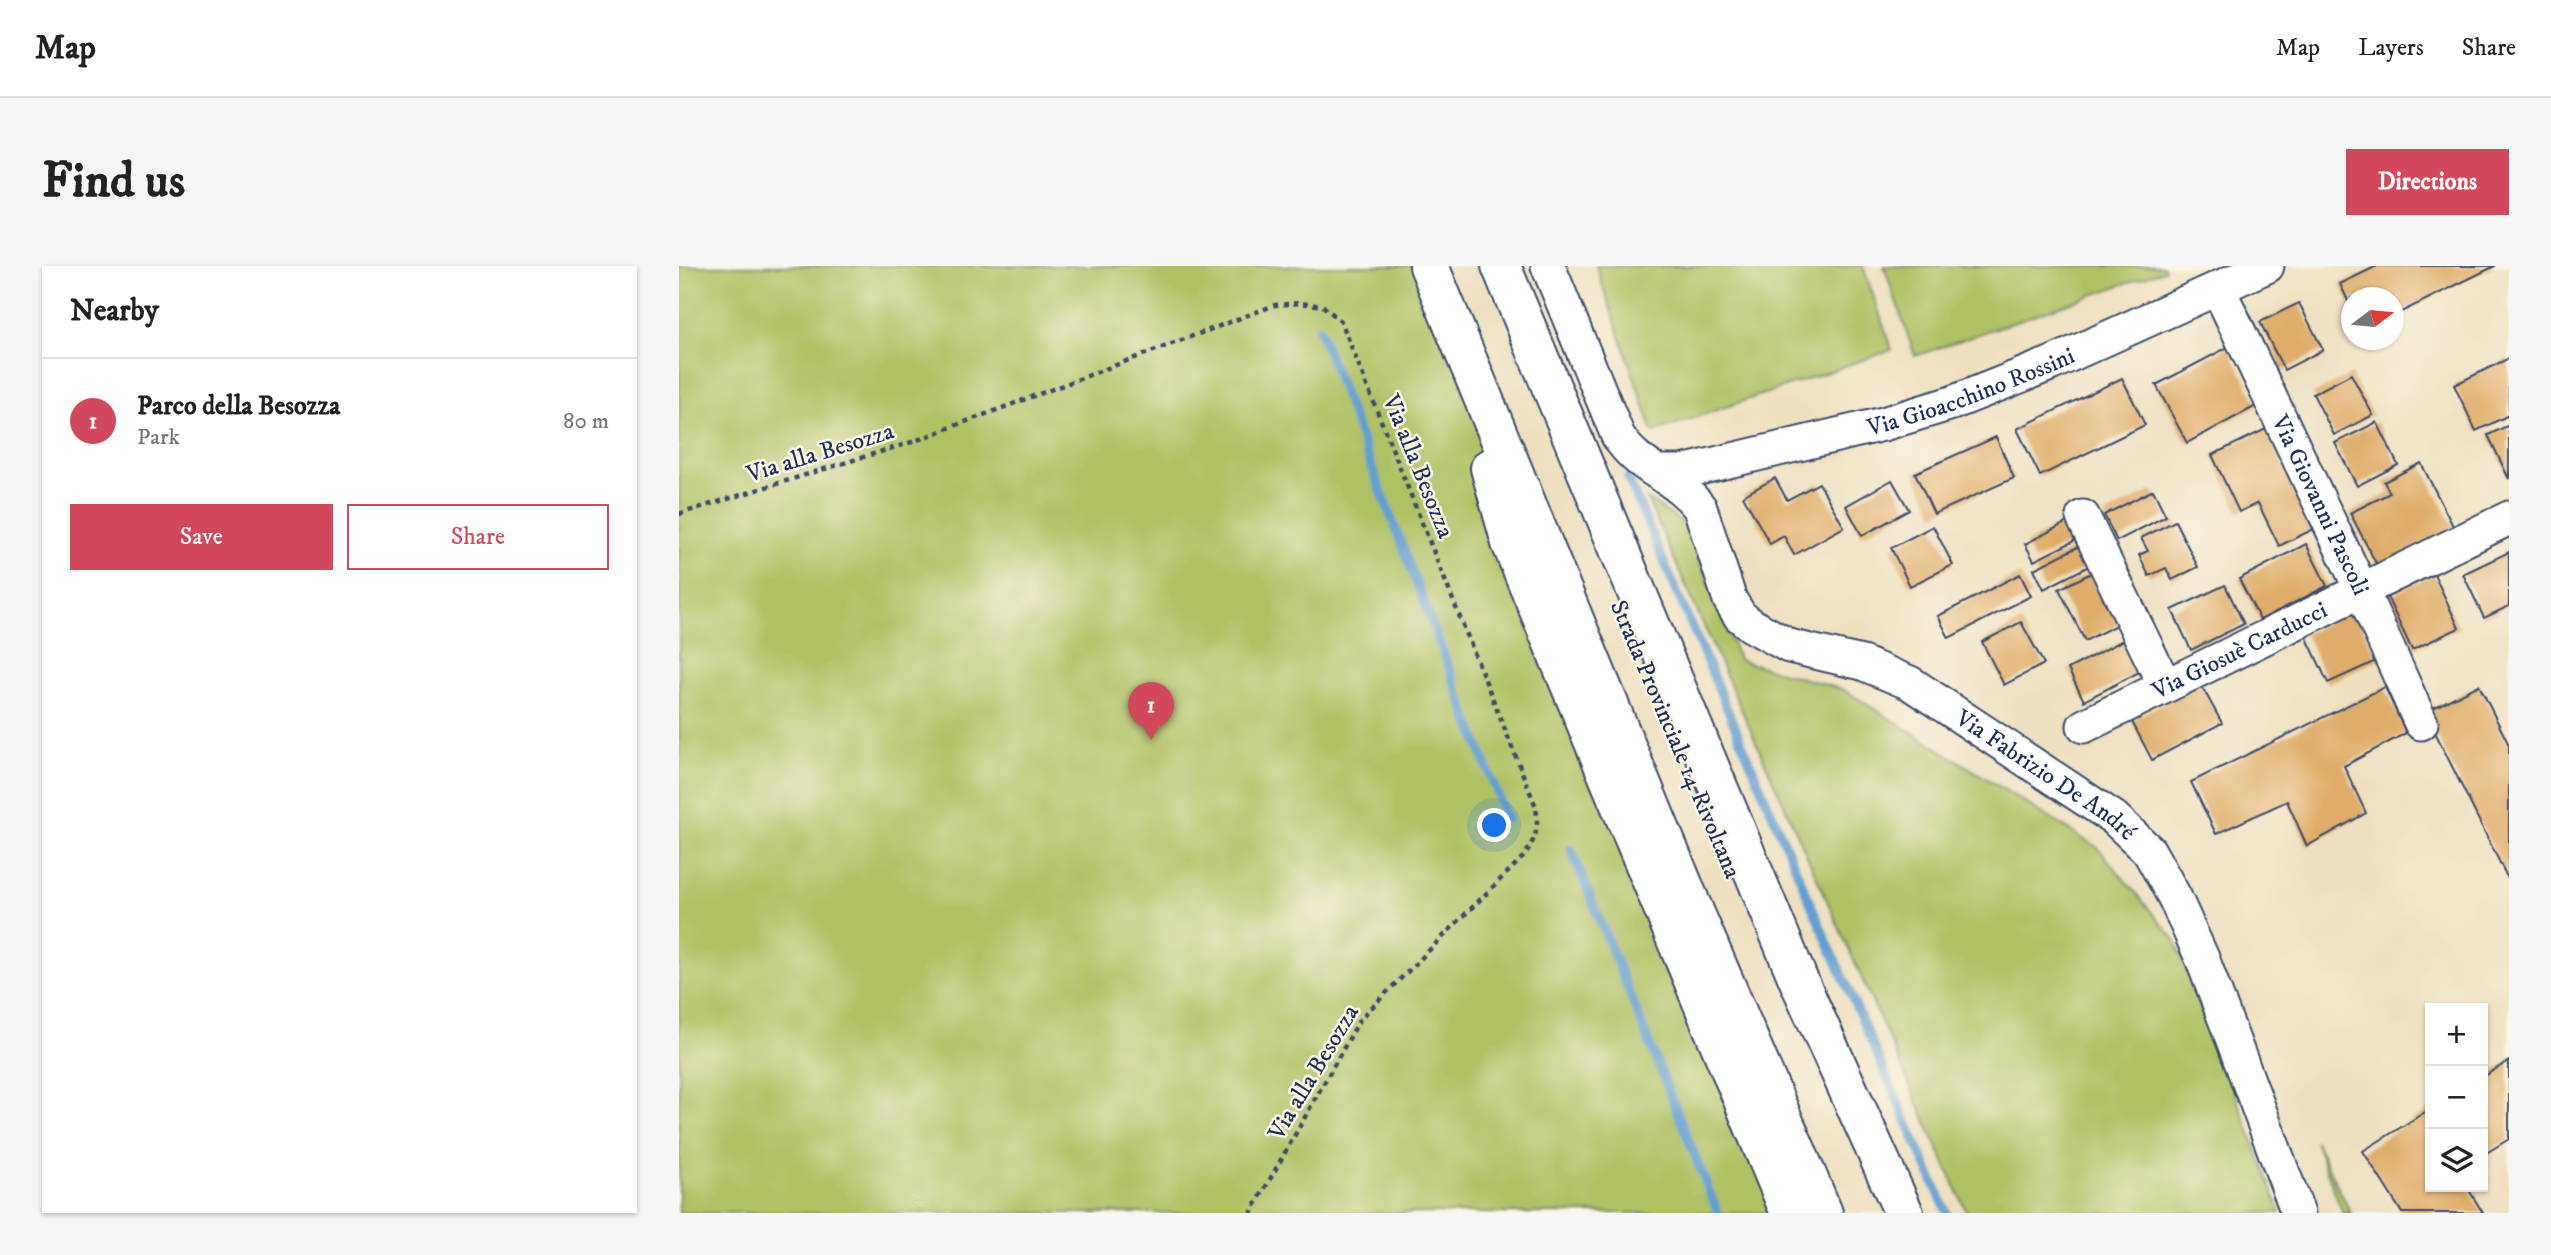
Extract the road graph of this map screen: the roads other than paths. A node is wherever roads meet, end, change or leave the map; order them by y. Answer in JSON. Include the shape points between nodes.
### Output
{"nodes":[{"id":1,"x":1476,"y":266,"type":"edge"},
{"id":2,"x":1501,"y":266,"type":"edge"},
{"id":3,"x":1548,"y":266,"type":"edge"},
{"id":4,"x":2267,"y":266,"type":"edge"},
{"id":5,"x":1436,"y":282,"type":"edge"},
{"id":6,"x":2218,"y":288,"type":"junction"},
{"id":7,"x":1658,"y":472,"type":"junction"},
{"id":8,"x":2083,"y":517,"type":"dead end"},
{"id":9,"x":2509,"y":518,"type":"edge"},
{"id":10,"x":2361,"y":589,"type":"junction"},
{"id":11,"x":2165,"y":686,"type":"junction"},
{"id":12,"x":2421,"y":723,"type":"dead end"},
{"id":13,"x":2084,"y":726,"type":"dead end"},
{"id":14,"x":1790,"y":1213,"type":"edge"},
{"id":15,"x":1823,"y":1213,"type":"edge"},
{"id":16,"x":1876,"y":1213,"type":"edge"},
{"id":17,"x":1905,"y":1213,"type":"edge"},
{"id":18,"x":2298,"y":1213,"type":"edge"}],
"edges":[{"from":1,"to":16,"type":"highway","name":"Strada Provinciale 14 Rivoltana"},
{"from":2,"to":17,"type":"highway","via":[[1798,979]]},
{"from":3,"to":7,"type":"street","name":"Via Fabrizio De André","via":[[1618,436],[1632,456]]},
{"from":4,"to":6,"type":"street","name":"Via Gioacchino Rossini"},
{"from":5,"to":14,"type":"highway","via":[[1511,543]]},
{"from":5,"to":15,"type":"highway","name":"Strada Provinciale 14 Rivoltana"},
{"from":6,"to":7,"type":"street","name":"Via Gioacchino Rossini","via":[[2050,364],[1930,411],[1682,472]]},
{"from":6,"to":10,"type":"street","name":"Via Giovanni Pascoli"},
{"from":7,"to":18,"type":"street","name":"Via Fabrizio De André","via":[[1700,508],[1730,600],[1751,625],[1789,646],[1862,663],[1910,683],[2114,818],[2144,845],[2163,873],[2202,958]]},
{"from":8,"to":11,"type":"street"},
{"from":9,"to":10,"type":"street","name":"Via Giosuè Carducci"},
{"from":10,"to":11,"type":"street","name":"Via Giosuè Carducci"},
{"from":10,"to":12,"type":"street","name":"Via Giovanni Pascoli"},
{"from":11,"to":13,"type":"street","name":"Via Giosuè Carducci"}]}
